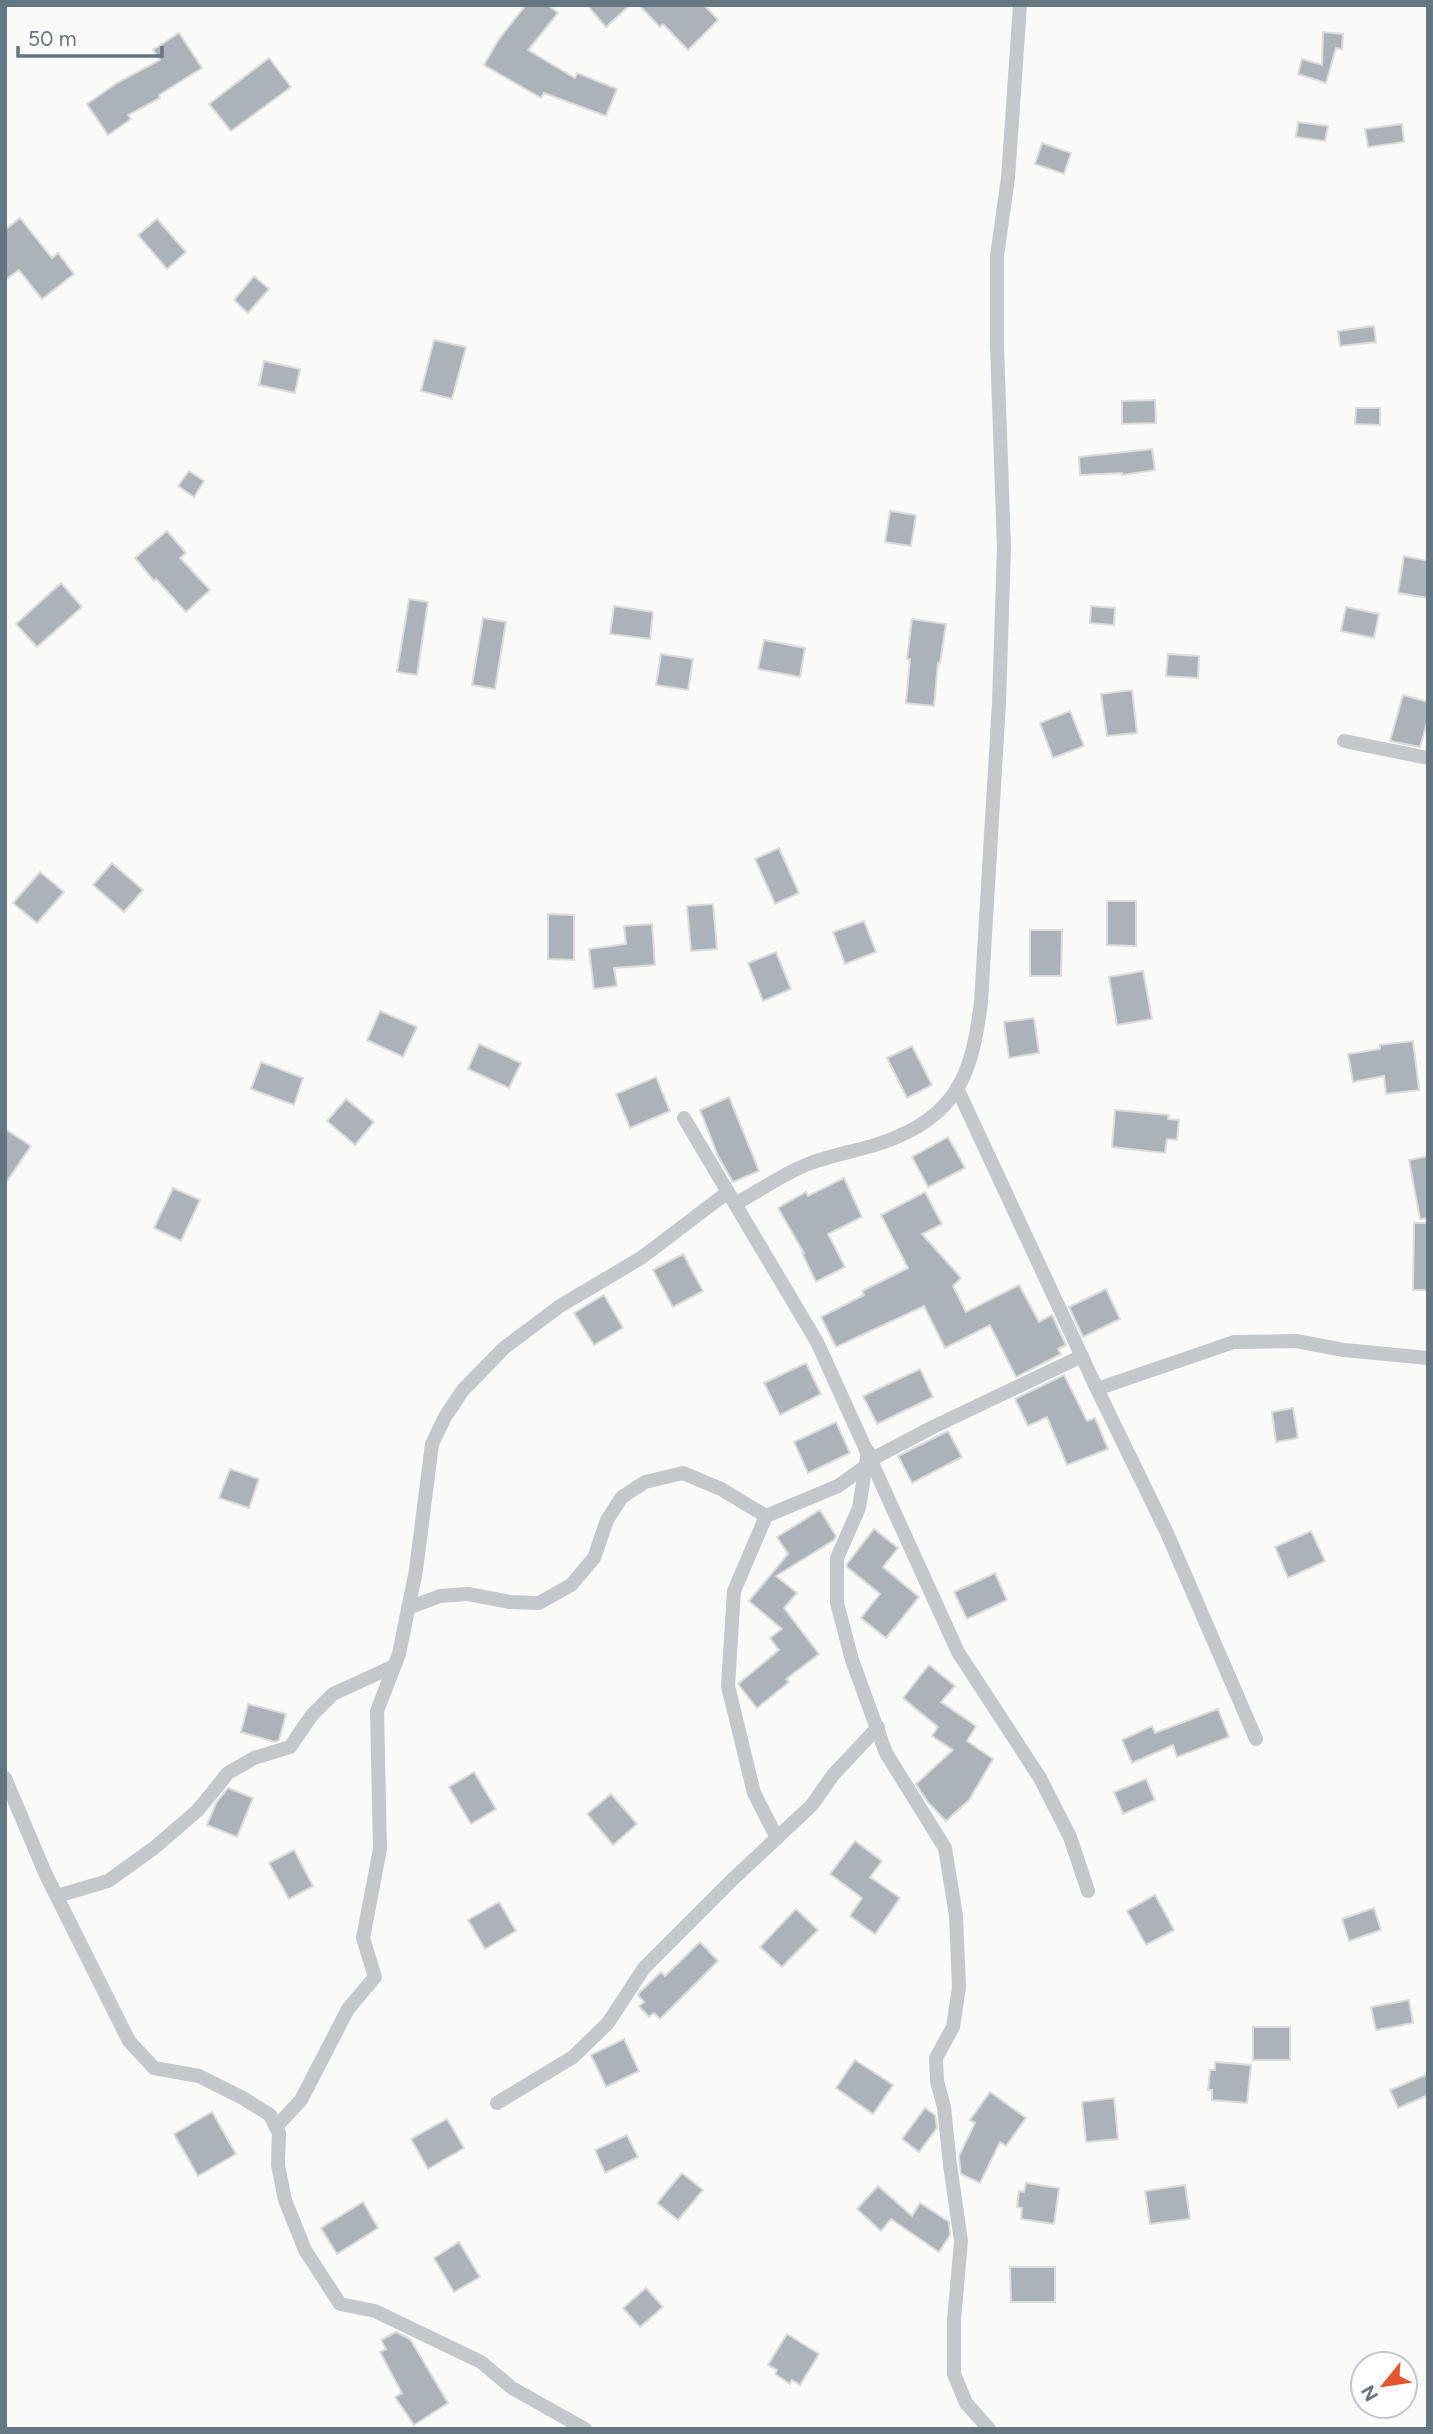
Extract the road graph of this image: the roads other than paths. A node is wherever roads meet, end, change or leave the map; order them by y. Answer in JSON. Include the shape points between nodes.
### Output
{"nodes":[{"id":1,"x":1020,"y":5,"type":"edge"},
{"id":2,"x":1344,"y":741,"type":"dead end"},
{"id":3,"x":1428,"y":758,"type":"edge"},
{"id":4,"x":957,"y":1088,"type":"junction"},
{"id":5,"x":684,"y":1118,"type":"dead end"},
{"id":6,"x":732,"y":1198,"type":"junction"},
{"id":7,"x":1082,"y":1356,"type":"junction"},
{"id":8,"x":1428,"y":1358,"type":"edge"},
{"id":9,"x":1097,"y":1389,"type":"junction"},
{"id":10,"x":868,"y":1459,"type":"junction"},
{"id":11,"x":766,"y":1516,"type":"junction"},
{"id":12,"x":408,"y":1608,"type":"junction"},
{"id":13,"x":394,"y":1666,"type":"junction"},
{"id":14,"x":878,"y":1727,"type":"junction"},
{"id":15,"x":1256,"y":1739,"type":"dead end"},
{"id":16,"x":5,"y":1778,"type":"edge"},
{"id":17,"x":778,"y":1838,"type":"junction"},
{"id":18,"x":1088,"y":1891,"type":"dead end"},
{"id":19,"x":57,"y":1896,"type":"junction"},
{"id":20,"x":496,"y":2103,"type":"dead end"},
{"id":21,"x":276,"y":2127,"type":"junction"},
{"id":22,"x":585,"y":2429,"type":"edge"},
{"id":23,"x":989,"y":2429,"type":"edge"}],
"edges":[{"from":1,"to":4,"type":"street","via":[[1009,178],[997,256],[1004,548],[999,703],[981,1002],[976,1042]]},
{"from":2,"to":3,"type":"street"},
{"from":4,"to":6,"type":"street","via":[[930,1121],[898,1137],[809,1163]]},
{"from":4,"to":7,"type":"street"},
{"from":5,"to":6,"type":"street"},
{"from":6,"to":10,"type":"street","via":[[817,1342]]},
{"from":6,"to":12,"type":"street","via":[[560,1306],[504,1348],[463,1390],[432,1444]]},
{"from":7,"to":9,"type":"street"},
{"from":7,"to":10,"type":"street"},
{"from":8,"to":9,"type":"street","via":[[1296,1341],[1234,1342]]},
{"from":9,"to":15,"type":"street","via":[[1167,1532]]},
{"from":10,"to":11,"type":"street","via":[[838,1486]]},
{"from":10,"to":14,"type":"street","via":[[859,1508],[837,1558],[837,1603],[852,1660]]},
{"from":10,"to":18,"type":"street","via":[[958,1651],[1040,1777],[1070,1837]]},
{"from":11,"to":12,"type":"street","via":[[683,1473],[645,1482],[622,1497],[607,1520],[594,1558],[571,1585],[539,1603],[468,1594],[440,1596]]},
{"from":11,"to":17,"type":"street","via":[[734,1591],[728,1686],[754,1793]]},
{"from":12,"to":13,"type":"street"},
{"from":13,"to":19,"type":"street","via":[[334,1694],[290,1746],[228,1773],[198,1810],[108,1881]]},
{"from":13,"to":21,"type":"street","via":[[377,1711],[380,1850],[363,1938],[375,1977],[348,2009],[301,2099]]},
{"from":14,"to":17,"type":"street"},
{"from":14,"to":23,"type":"street","via":[[886,1753],[945,1848],[956,1916],[959,1987],[953,2027],[936,2058],[961,2241],[954,2374],[966,2403]]},
{"from":16,"to":19,"type":"street"},
{"from":17,"to":20,"type":"street","via":[[644,1968],[608,2023],[582,2049]]},
{"from":19,"to":21,"type":"street","via":[[129,2041],[154,2068],[199,2076],[270,2115]]},
{"from":21,"to":22,"type":"street","via":[[285,2200],[305,2250],[340,2304],[375,2311],[481,2362],[512,2388]]}]}
